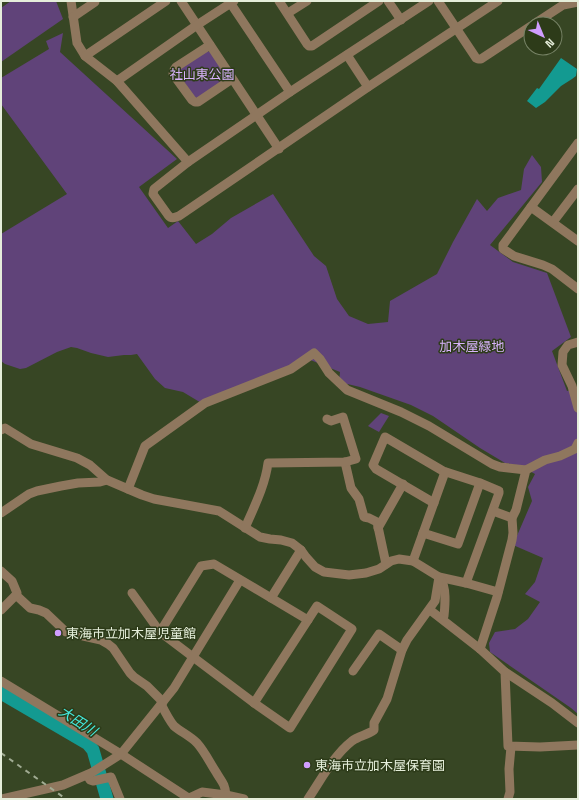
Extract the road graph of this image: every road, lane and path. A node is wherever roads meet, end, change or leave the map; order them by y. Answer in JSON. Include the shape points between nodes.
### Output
{"nodes":[{"id":1,"x":71,"y":1,"type":"edge"},
{"id":2,"x":96,"y":1,"type":"edge"},
{"id":3,"x":166,"y":1,"type":"edge"},
{"id":4,"x":181,"y":1,"type":"edge"},
{"id":5,"x":279,"y":1,"type":"edge"},
{"id":6,"x":306,"y":1,"type":"edge"},
{"id":7,"x":379,"y":1,"type":"edge"},
{"id":8,"x":388,"y":1,"type":"edge"},
{"id":9,"x":429,"y":1,"type":"edge"},
{"id":10,"x":438,"y":1,"type":"edge"},
{"id":11,"x":498,"y":1,"type":"edge"},
{"id":12,"x":232,"y":2,"type":"edge"},
{"id":13,"x":578,"y":2,"type":"edge"},
{"id":14,"x":562,"y":3,"type":"edge"},
{"id":15,"x":288,"y":13,"type":"junction"},
{"id":16,"x":545,"y":16,"type":"edge"},
{"id":17,"x":73,"y":17,"type":"junction"},
{"id":18,"x":401,"y":20,"type":"junction"},
{"id":19,"x":197,"y":25,"type":"junction"},
{"id":20,"x":457,"y":28,"type":"junction"},
{"id":21,"x":523,"y":31,"type":"edge"},
{"id":22,"x":210,"y":45,"type":"junction"},
{"id":23,"x":347,"y":55,"type":"junction"},
{"id":24,"x":85,"y":56,"type":"junction"},
{"id":25,"x":232,"y":79,"type":"junction"},
{"id":26,"x":117,"y":81,"type":"junction"},
{"id":27,"x":368,"y":87,"type":"junction"},
{"id":28,"x":290,"y":92,"type":"junction"},
{"id":29,"x":257,"y":115,"type":"junction"},
{"id":30,"x":578,"y":143,"type":"edge"},
{"id":31,"x":279,"y":149,"type":"junction"},
{"id":32,"x":188,"y":162,"type":"junction"},
{"id":33,"x":578,"y":189,"type":"edge"},
{"id":34,"x":531,"y":207,"type":"junction"},
{"id":35,"x":553,"y":222,"type":"junction"},
{"id":36,"x":578,"y":241,"type":"edge"},
{"id":37,"x":578,"y":289,"type":"edge"},
{"id":38,"x":578,"y":342,"type":"edge"},
{"id":39,"x":578,"y":408,"type":"edge"},
{"id":40,"x":327,"y":419,"type":"dead end"},
{"id":41,"x":2,"y":428,"type":"edge"},
{"id":42,"x":578,"y":443,"type":"edge"},
{"id":43,"x":345,"y":462,"type":"junction"},
{"id":44,"x":526,"y":470,"type":"junction"},
{"id":45,"x":445,"y":472,"type":"junction"},
{"id":46,"x":107,"y":480,"type":"junction"},
{"id":47,"x":480,"y":483,"type":"junction"},
{"id":48,"x":403,"y":484,"type":"junction"},
{"id":49,"x":128,"y":489,"type":"junction"},
{"id":50,"x":434,"y":502,"type":"junction"},
{"id":51,"x":493,"y":511,"type":"junction"},
{"id":52,"x":1,"y":513,"type":"edge"},
{"id":53,"x":512,"y":518,"type":"junction"},
{"id":54,"x":245,"y":528,"type":"junction"},
{"id":55,"x":378,"y":528,"type":"junction"},
{"id":56,"x":423,"y":533,"type":"junction"},
{"id":57,"x":301,"y":550,"type":"junction"},
{"id":58,"x":413,"y":561,"type":"junction"},
{"id":59,"x":386,"y":564,"type":"junction"},
{"id":60,"x":1,"y":571,"type":"edge"},
{"id":61,"x":439,"y":577,"type":"junction"},
{"id":62,"x":240,"y":580,"type":"junction"},
{"id":63,"x":466,"y":583,"type":"junction"},
{"id":64,"x":498,"y":592,"type":"junction"},
{"id":65,"x":132,"y":593,"type":"dead end"},
{"id":66,"x":16,"y":596,"type":"junction"},
{"id":67,"x":271,"y":598,"type":"junction"},
{"id":68,"x":1,"y":610,"type":"edge"},
{"id":69,"x":430,"y":610,"type":"junction"},
{"id":70,"x":444,"y":616,"type":"dead end"},
{"id":71,"x":308,"y":620,"type":"junction"},
{"id":72,"x":160,"y":632,"type":"junction"},
{"id":73,"x":480,"y":649,"type":"junction"},
{"id":74,"x":402,"y":650,"type":"junction"},
{"id":75,"x":193,"y":657,"type":"junction"},
{"id":76,"x":353,"y":671,"type":"dead end"},
{"id":77,"x":505,"y":672,"type":"junction"},
{"id":78,"x":1,"y":681,"type":"edge"},
{"id":79,"x":162,"y":703,"type":"junction"},
{"id":80,"x":254,"y":703,"type":"junction"},
{"id":81,"x":578,"y":723,"type":"edge"},
{"id":82,"x":578,"y":745,"type":"edge"},
{"id":83,"x":511,"y":746,"type":"junction"},
{"id":84,"x":121,"y":754,"type":"junction"},
{"id":85,"x":89,"y":774,"type":"junction"},
{"id":86,"x":226,"y":795,"type":"junction"},
{"id":87,"x":29,"y":796,"type":"edge"},
{"id":88,"x":2,"y":799,"type":"edge"},
{"id":89,"x":120,"y":799,"type":"edge"},
{"id":90,"x":189,"y":799,"type":"edge"},
{"id":91,"x":244,"y":799,"type":"edge"},
{"id":92,"x":308,"y":799,"type":"edge"},
{"id":93,"x":508,"y":799,"type":"edge"}],
"edges":[{"from":1,"to":17,"type":"street"},
{"from":2,"to":17,"type":"street"},
{"from":3,"to":24,"type":"street"},
{"from":4,"to":19,"type":"street"},
{"from":5,"to":15,"type":"street"},
{"from":6,"to":15,"type":"street"},
{"from":7,"to":15,"type":"street","via":[[312,46],[307,44]]},
{"from":8,"to":18,"type":"street"},
{"from":9,"to":18,"type":"street"},
{"from":10,"to":20,"type":"street"},
{"from":11,"to":20,"type":"street"},
{"from":12,"to":19,"type":"street"},
{"from":12,"to":28,"type":"street"},
{"from":13,"to":14,"type":"street"},
{"from":14,"to":16,"type":"street"},
{"from":17,"to":24,"type":"street","via":[[77,43]]},
{"from":18,"to":23,"type":"street"},
{"from":19,"to":22,"type":"street"},
{"from":19,"to":26,"type":"street"},
{"from":20,"to":21,"type":"street","via":[[478,59]]},
{"from":20,"to":27,"type":"street"},
{"from":22,"to":25,"type":"street"},
{"from":22,"to":25,"type":"street","via":[[176,67],[173,74],[195,102]]},
{"from":23,"to":27,"type":"street"},
{"from":23,"to":28,"type":"street"},
{"from":24,"to":26,"type":"street"},
{"from":25,"to":29,"type":"street"},
{"from":26,"to":32,"type":"street"},
{"from":27,"to":31,"type":"street"},
{"from":28,"to":29,"type":"street"},
{"from":29,"to":31,"type":"street"},
{"from":29,"to":32,"type":"street"},
{"from":30,"to":34,"type":"street"},
{"from":31,"to":32,"type":"street","via":[[179,216],[170,218],[153,194],[154,189]]},
{"from":33,"to":35,"type":"street"},
{"from":34,"to":35,"type":"street"},
{"from":34,"to":37,"type":"street","via":[[503,245],[503,249],[514,256],[552,269]]},
{"from":35,"to":36,"type":"street"},
{"from":38,"to":39,"type":"street","via":[[568,345],[563,352],[562,365],[572,386]]},
{"from":40,"to":43,"type":"street","via":[[331,421],[343,417],[356,459]]},
{"from":41,"to":46,"type":"street","via":[[31,444],[77,458]]},
{"from":42,"to":44,"type":"street","via":[[575,449]]},
{"from":43,"to":54,"type":"street","via":[[268,463],[262,490]]},
{"from":43,"to":55,"type":"street","via":[[351,488],[359,500],[364,517],[377,522]]},
{"from":44,"to":49,"type":"street","via":[[492,464],[429,426],[347,390],[328,373],[314,353],[291,369],[205,403],[145,446]]},
{"from":44,"to":53,"type":"street"},
{"from":45,"to":47,"type":"street"},
{"from":45,"to":48,"type":"street","via":[[385,436],[373,465]]},
{"from":45,"to":50,"type":"street"},
{"from":46,"to":49,"type":"street"},
{"from":46,"to":52,"type":"street","via":[[37,491]]},
{"from":47,"to":51,"type":"street","via":[[499,491]]},
{"from":47,"to":56,"type":"street","via":[[458,544]]},
{"from":48,"to":50,"type":"street"},
{"from":48,"to":55,"type":"street"},
{"from":49,"to":54,"type":"street","via":[[154,500],[219,511]]},
{"from":50,"to":56,"type":"street"},
{"from":51,"to":53,"type":"street"},
{"from":51,"to":63,"type":"street"},
{"from":53,"to":64,"type":"street","via":[[512,540]]},
{"from":54,"to":57,"type":"street","via":[[260,537],[292,543]]},
{"from":55,"to":59,"type":"street"},
{"from":56,"to":58,"type":"street"},
{"from":57,"to":59,"type":"street","via":[[315,567],[324,572],[349,575],[366,573]]},
{"from":57,"to":67,"type":"street"},
{"from":58,"to":59,"type":"street","via":[[399,560]]},
{"from":58,"to":61,"type":"street"},
{"from":60,"to":66,"type":"street","via":[[12,581]]},
{"from":61,"to":63,"type":"street"},
{"from":61,"to":69,"type":"street","via":[[436,601]]},
{"from":61,"to":70,"type":"street","via":[[444,589]]},
{"from":62,"to":67,"type":"street"},
{"from":62,"to":72,"type":"street","via":[[214,564],[201,566]]},
{"from":62,"to":75,"type":"street"},
{"from":63,"to":64,"type":"street"},
{"from":64,"to":73,"type":"street"},
{"from":65,"to":72,"type":"street"},
{"from":66,"to":68,"type":"street"},
{"from":66,"to":79,"type":"street","via":[[30,608],[46,613],[66,632],[102,640],[108,644],[130,673],[147,686]]},
{"from":67,"to":71,"type":"street"},
{"from":69,"to":73,"type":"street"},
{"from":69,"to":74,"type":"street"},
{"from":71,"to":80,"type":"street"},
{"from":71,"to":80,"type":"street","via":[[317,606],[352,629],[290,728]]},
{"from":72,"to":75,"type":"street"},
{"from":73,"to":77,"type":"street"},
{"from":74,"to":76,"type":"street","via":[[379,634]]},
{"from":74,"to":92,"type":"street","via":[[387,699],[374,723],[374,730],[352,741],[342,750]]},
{"from":75,"to":79,"type":"street"},
{"from":75,"to":80,"type":"street"},
{"from":77,"to":81,"type":"street"},
{"from":77,"to":83,"type":"street","via":[[508,746]]},
{"from":78,"to":84,"type":"street"},
{"from":79,"to":84,"type":"street"},
{"from":79,"to":86,"type":"street","via":[[175,727],[202,750],[226,788]]},
{"from":82,"to":83,"type":"street","via":[[540,748]]},
{"from":83,"to":93,"type":"street"},
{"from":84,"to":85,"type":"street"},
{"from":84,"to":90,"type":"street"},
{"from":85,"to":87,"type":"street"},
{"from":85,"to":89,"type":"street","via":[[90,780],[94,782],[111,777]]},
{"from":86,"to":90,"type":"street","via":[[202,792]]},
{"from":86,"to":91,"type":"street"},
{"from":87,"to":88,"type":"street"}]}
